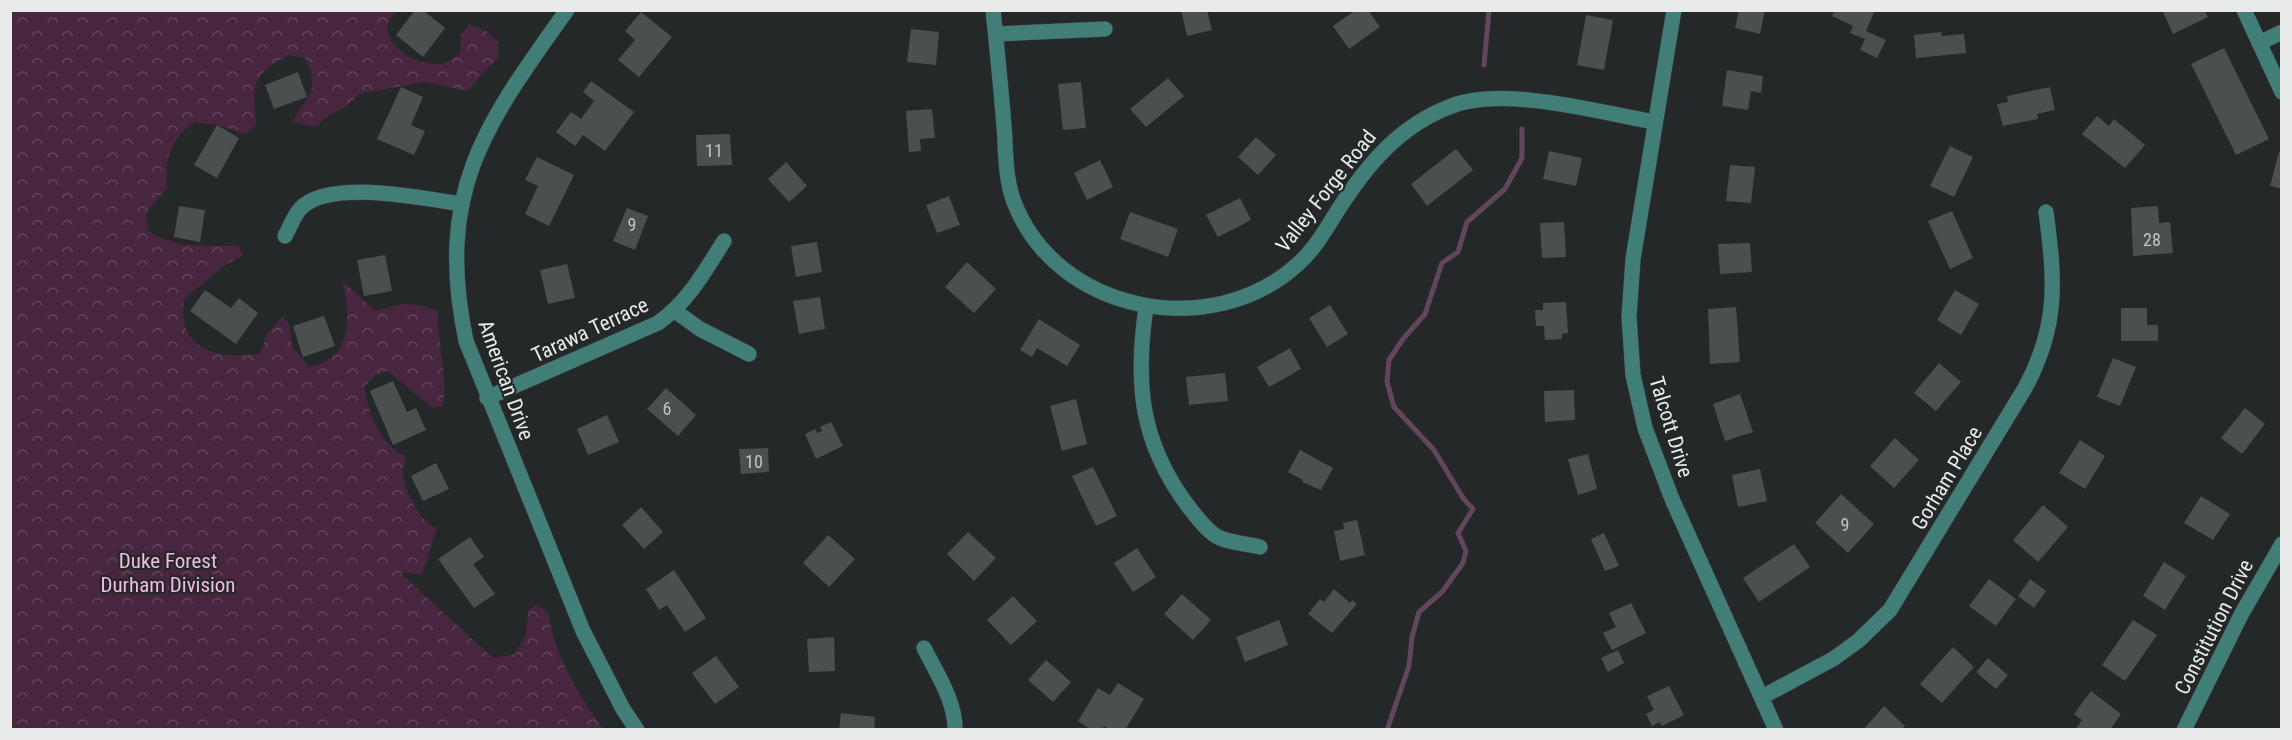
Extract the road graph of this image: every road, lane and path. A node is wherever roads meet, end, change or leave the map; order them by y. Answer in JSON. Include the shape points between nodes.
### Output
{"nodes":[{"id":1,"x":567,"y":10,"type":"edge"},
{"id":2,"x":993,"y":10,"type":"edge"},
{"id":3,"x":1674,"y":10,"type":"edge"},
{"id":4,"x":2244,"y":10,"type":"edge"},
{"id":5,"x":1105,"y":29,"type":"dead end"},
{"id":6,"x":2282,"y":32,"type":"edge"},
{"id":7,"x":996,"y":34,"type":"junction"},
{"id":8,"x":2259,"y":43,"type":"junction"},
{"id":9,"x":2282,"y":92,"type":"edge"},
{"id":10,"x":1654,"y":122,"type":"junction"},
{"id":11,"x":462,"y":204,"type":"junction"},
{"id":12,"x":2046,"y":212,"type":"dead end"},
{"id":13,"x":285,"y":236,"type":"dead end"},
{"id":14,"x":724,"y":242,"type":"dead end"},
{"id":15,"x":1146,"y":307,"type":"junction"},
{"id":16,"x":675,"y":311,"type":"junction"},
{"id":17,"x":749,"y":354,"type":"dead end"},
{"id":18,"x":488,"y":398,"type":"junction"},
{"id":19,"x":2282,"y":544,"type":"edge"},
{"id":20,"x":1260,"y":547,"type":"dead end"},
{"id":21,"x":924,"y":648,"type":"dead end"},
{"id":22,"x":1762,"y":697,"type":"junction"},
{"id":23,"x":637,"y":729,"type":"edge"},
{"id":24,"x":955,"y":729,"type":"edge"},
{"id":25,"x":1776,"y":729,"type":"edge"},
{"id":26,"x":2184,"y":729,"type":"edge"}],
"edges":[{"from":1,"to":11,"type":"street","name":"American Drive","via":[[496,112],[469,171]]},
{"from":2,"to":7,"type":"street","name":"Valley Forge Road"},
{"from":3,"to":10,"type":"street","name":"Talcott Drive"},
{"from":4,"to":8,"type":"street"},
{"from":5,"to":7,"type":"street"},
{"from":6,"to":8,"type":"street"},
{"from":7,"to":15,"type":"street","name":"Valley Forge Road","via":[[1007,172],[1014,204],[1049,254],[1068,273],[1120,299]]},
{"from":8,"to":9,"type":"street"},
{"from":10,"to":15,"type":"street","name":"Valley Forge Road","via":[[1508,99],[1450,106],[1395,137],[1365,170],[1307,255],[1286,274],[1255,293],[1214,307]]},
{"from":10,"to":22,"type":"street","name":"Talcott Drive","via":[[1630,289],[1633,375],[1660,470]]},
{"from":11,"to":13,"type":"street","via":[[358,193],[325,196],[301,208]]},
{"from":11,"to":18,"type":"street","name":"American Drive","via":[[455,256],[457,298],[466,341]]},
{"from":12,"to":22,"type":"street","name":"Gorham Place","via":[[2053,270],[2052,306],[2043,350],[2025,388],[1890,610],[1833,659]]},
{"from":14,"to":16,"type":"street","name":"Tarawa Terrace"},
{"from":15,"to":20,"type":"street","via":[[1140,384],[1158,453],[1182,498],[1208,528],[1219,537]]},
{"from":16,"to":17,"type":"street","name":"Tarawa Terrace","via":[[700,329]]},
{"from":16,"to":18,"type":"street","name":"Tarawa Terrace","via":[[623,340]]},
{"from":18,"to":23,"type":"street","name":"American Drive","via":[[583,631]]},
{"from":19,"to":26,"type":"street","name":"Constitution Drive","via":[[2242,613]]},
{"from":21,"to":24,"type":"street","via":[[942,683]]},
{"from":22,"to":25,"type":"street","name":"Talcott Drive"}]}
